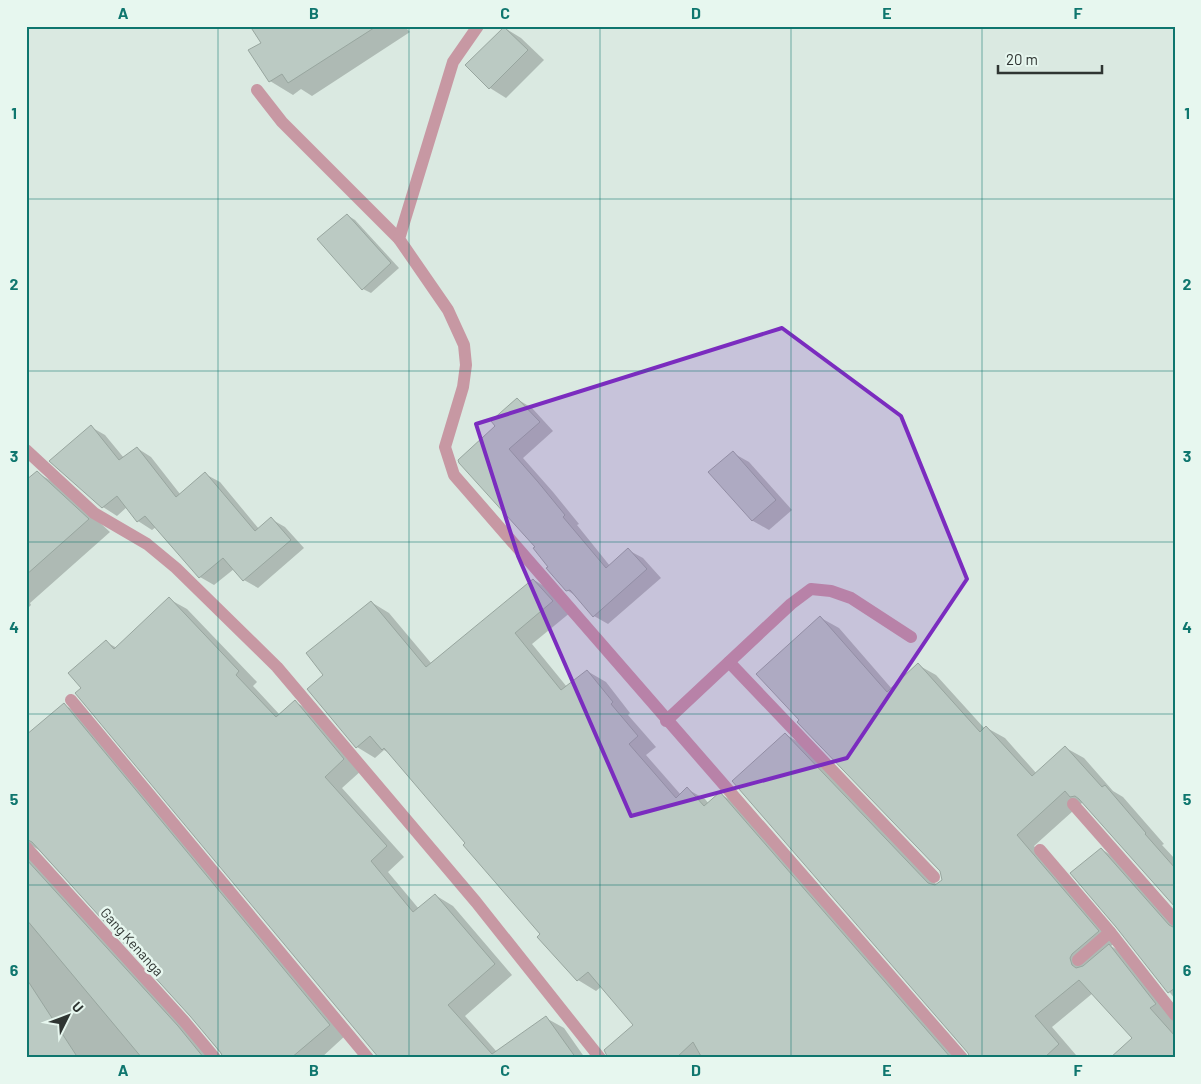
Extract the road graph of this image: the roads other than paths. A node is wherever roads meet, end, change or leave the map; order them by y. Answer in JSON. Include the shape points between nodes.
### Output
{"nodes":[{"id":1,"x":478,"y":26,"type":"edge"},
{"id":2,"x":258,"y":90,"type":"dead end"},
{"id":3,"x":399,"y":239,"type":"junction"},
{"id":4,"x":26,"y":450,"type":"edge"},
{"id":5,"x":911,"y":637,"type":"dead end"},
{"id":6,"x":729,"y":662,"type":"junction"},
{"id":7,"x":71,"y":700,"type":"dead end"},
{"id":8,"x":666,"y":721,"type":"junction"},
{"id":9,"x":1073,"y":804,"type":"dead end"},
{"id":10,"x":26,"y":847,"type":"edge"},
{"id":11,"x":1040,"y":850,"type":"dead end"},
{"id":12,"x":934,"y":877,"type":"dead end"},
{"id":13,"x":1175,"y":920,"type":"edge"},
{"id":14,"x":1110,"y":932,"type":"junction"},
{"id":15,"x":1078,"y":960,"type":"dead end"},
{"id":16,"x":1175,"y":1015,"type":"edge"},
{"id":17,"x":215,"y":1058,"type":"edge"},
{"id":18,"x":368,"y":1058,"type":"edge"},
{"id":19,"x":600,"y":1058,"type":"edge"},
{"id":20,"x":962,"y":1058,"type":"edge"}],
"edges":[{"from":1,"to":3,"type":"street","via":[[453,62]]},
{"from":2,"to":3,"type":"street","via":[[294,135]]},
{"from":3,"to":8,"type":"street","via":[[448,310],[464,345],[463,387],[445,447],[454,476]]},
{"from":4,"to":19,"type":"street","via":[[94,513],[147,544],[176,568],[277,667],[476,902]]},
{"from":5,"to":6,"type":"street","via":[[851,598],[811,589],[790,604]]},
{"from":6,"to":8,"type":"street"},
{"from":6,"to":12,"type":"street"},
{"from":7,"to":18,"type":"street"},
{"from":8,"to":20,"type":"street"},
{"from":9,"to":13,"type":"street"},
{"from":10,"to":17,"type":"street","name":"Gang Kenanga"},
{"from":11,"to":14,"type":"street"},
{"from":14,"to":15,"type":"street"},
{"from":14,"to":16,"type":"street"}]}
